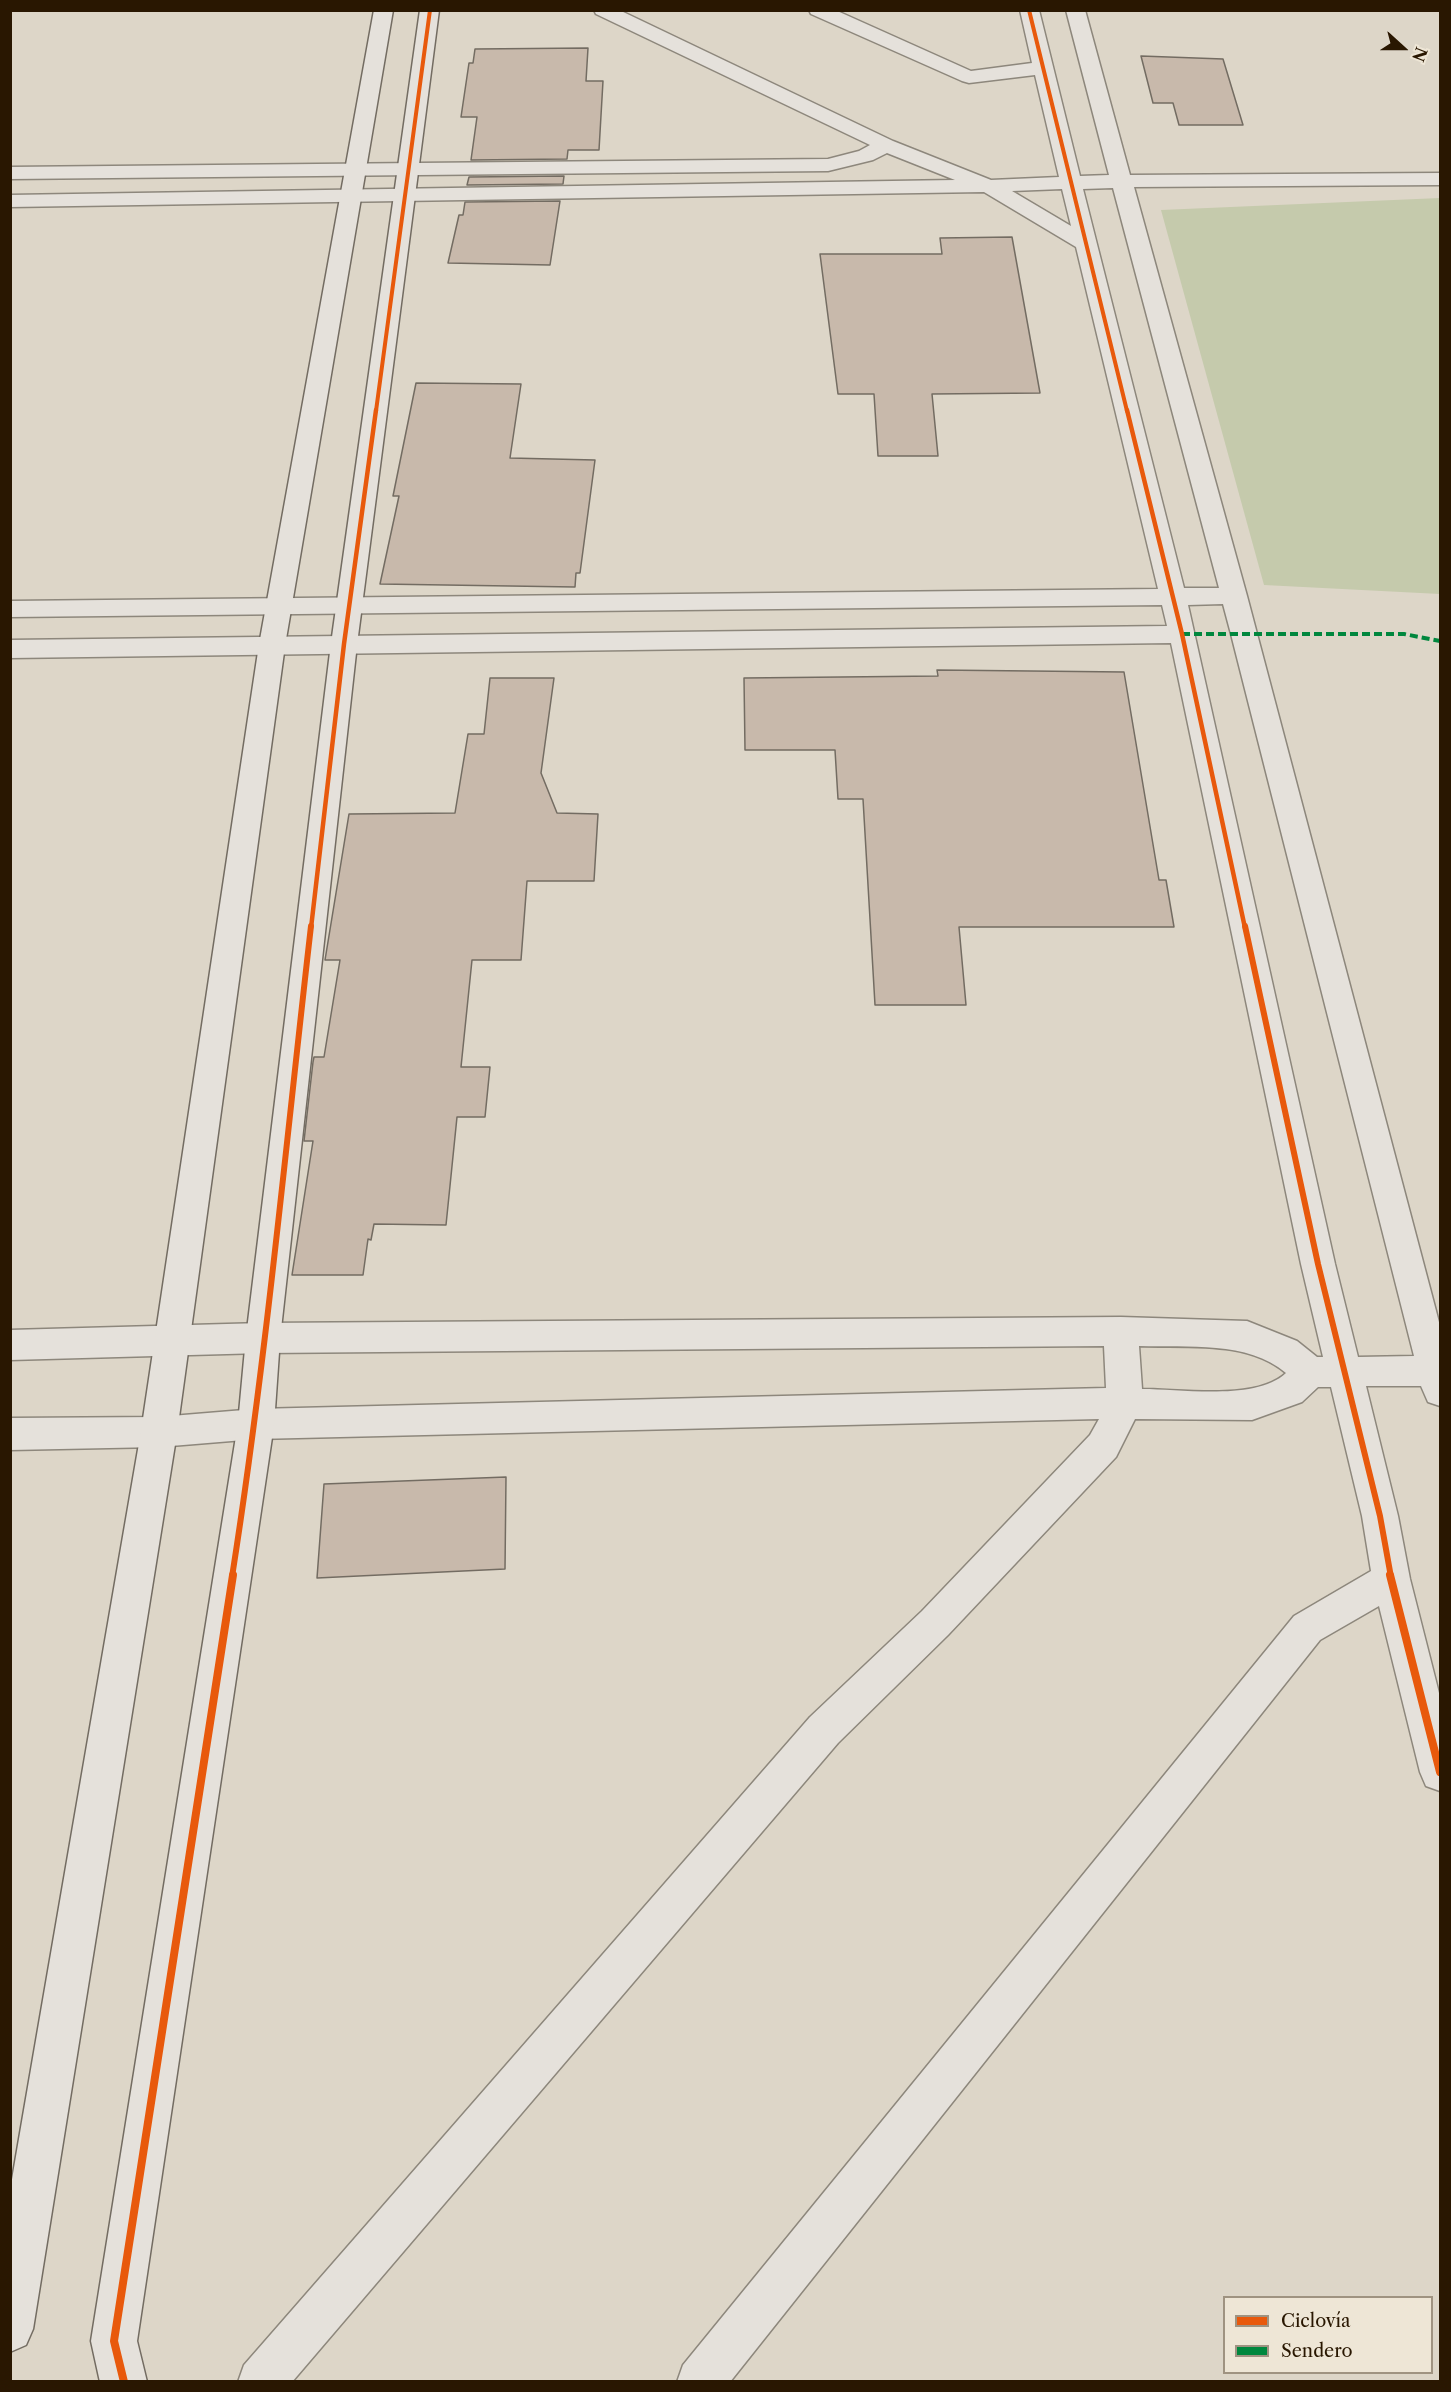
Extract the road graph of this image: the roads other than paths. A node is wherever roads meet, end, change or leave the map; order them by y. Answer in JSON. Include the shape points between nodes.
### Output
{"nodes":[{"id":1,"x":384,"y":10,"type":"edge"},
{"id":2,"x":430,"y":10,"type":"edge"},
{"id":3,"x":603,"y":10,"type":"edge"},
{"id":4,"x":818,"y":10,"type":"edge"},
{"id":5,"x":1029,"y":10,"type":"edge"},
{"id":6,"x":1075,"y":10,"type":"edge"},
{"id":7,"x":1043,"y":69,"type":"junction"},
{"id":8,"x":886,"y":145,"type":"junction"},
{"id":9,"x":10,"y":173,"type":"edge"},
{"id":10,"x":1440,"y":179,"type":"edge"},
{"id":11,"x":1120,"y":181,"type":"junction"},
{"id":12,"x":408,"y":183,"type":"junction"},
{"id":13,"x":1073,"y":183,"type":"junction"},
{"id":14,"x":354,"y":184,"type":"junction"},
{"id":15,"x":988,"y":186,"type":"junction"},
{"id":16,"x":10,"y":201,"type":"edge"},
{"id":17,"x":1085,"y":243,"type":"junction"},
{"id":18,"x":1173,"y":596,"type":"junction"},
{"id":19,"x":1234,"y":596,"type":"junction"},
{"id":20,"x":350,"y":605,"type":"junction"},
{"id":21,"x":279,"y":606,"type":"junction"},
{"id":22,"x":10,"y":609,"type":"edge"},
{"id":23,"x":1182,"y":634,"type":"junction"},
{"id":24,"x":344,"y":644,"type":"junction"},
{"id":25,"x":272,"y":645,"type":"junction"},
{"id":26,"x":10,"y":649,"type":"edge"},
{"id":27,"x":1121,"y":1331,"type":"junction"},
{"id":28,"x":263,"y":1338,"type":"junction"},
{"id":29,"x":172,"y":1341,"type":"junction"},
{"id":30,"x":10,"y":1345,"type":"edge"},
{"id":31,"x":1327,"y":1373,"type":"junction"},
{"id":32,"x":1439,"y":1378,"type":"edge"},
{"id":33,"x":1125,"y":1404,"type":"junction"},
{"id":34,"x":256,"y":1425,"type":"junction"},
{"id":35,"x":159,"y":1432,"type":"junction"},
{"id":36,"x":10,"y":1434,"type":"edge"},
{"id":37,"x":1391,"y":1579,"type":"junction"},
{"id":38,"x":1440,"y":1772,"type":"edge"},
{"id":39,"x":10,"y":2329,"type":"edge"},
{"id":40,"x":124,"y":2382,"type":"edge"},
{"id":41,"x":261,"y":2382,"type":"edge"},
{"id":42,"x":700,"y":2382,"type":"edge"}],
"edges":[{"from":1,"to":14,"type":"street"},
{"from":2,"to":12,"type":"street"},
{"from":3,"to":8,"type":"street"},
{"from":4,"to":7,"type":"street","via":[[969,77]]},
{"from":5,"to":7,"type":"street"},
{"from":6,"to":11,"type":"street"},
{"from":7,"to":13,"type":"street"},
{"from":8,"to":12,"type":"street","via":[[866,156],[828,165]]},
{"from":8,"to":15,"type":"street"},
{"from":9,"to":14,"type":"street"},
{"from":10,"to":11,"type":"street"},
{"from":11,"to":13,"type":"street"},
{"from":11,"to":19,"type":"street"},
{"from":12,"to":14,"type":"street"},
{"from":12,"to":15,"type":"street"},
{"from":12,"to":20,"type":"street"},
{"from":13,"to":15,"type":"street"},
{"from":13,"to":17,"type":"street"},
{"from":14,"to":16,"type":"street"},
{"from":14,"to":21,"type":"street"},
{"from":15,"to":17,"type":"street"},
{"from":17,"to":18,"type":"street"},
{"from":18,"to":19,"type":"street"},
{"from":18,"to":20,"type":"street"},
{"from":18,"to":23,"type":"street"},
{"from":19,"to":32,"type":"street"},
{"from":20,"to":21,"type":"street"},
{"from":20,"to":24,"type":"street"},
{"from":21,"to":22,"type":"street"},
{"from":21,"to":25,"type":"street"},
{"from":23,"to":24,"type":"street"},
{"from":23,"to":31,"type":"street","via":[[1318,1264]]},
{"from":24,"to":25,"type":"street"},
{"from":24,"to":28,"type":"street"},
{"from":25,"to":26,"type":"street"},
{"from":25,"to":29,"type":"street"},
{"from":27,"to":28,"type":"street"},
{"from":27,"to":31,"type":"street","via":[[1247,1336]]},
{"from":27,"to":33,"type":"street"},
{"from":28,"to":29,"type":"street"},
{"from":28,"to":34,"type":"street"},
{"from":29,"to":30,"type":"street"},
{"from":29,"to":35,"type":"street"},
{"from":31,"to":32,"type":"street"},
{"from":31,"to":33,"type":"street","via":[[1252,1405]]},
{"from":31,"to":37,"type":"street","via":[[1380,1516]]},
{"from":33,"to":34,"type":"street"},
{"from":33,"to":41,"type":"street","via":[[1102,1446],[935,1623],[824,1730]]},
{"from":34,"to":35,"type":"street"},
{"from":34,"to":40,"type":"street","via":[[114,2341]]},
{"from":35,"to":36,"type":"street"},
{"from":35,"to":39,"type":"street"},
{"from":37,"to":38,"type":"street"},
{"from":37,"to":42,"type":"street","via":[[1307,1628]]}]}
